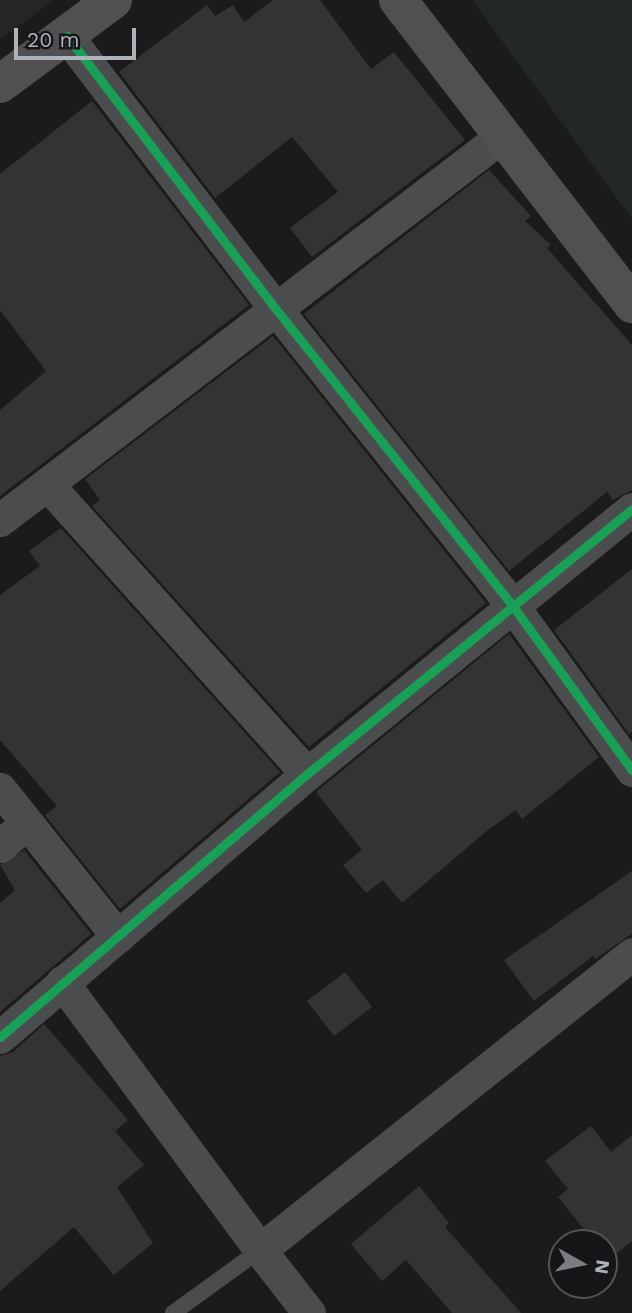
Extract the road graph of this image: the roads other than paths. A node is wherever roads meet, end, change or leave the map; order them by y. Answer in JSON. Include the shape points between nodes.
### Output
{"nodes":[{"id":1,"x":113,"y":0,"type":"edge"},
{"id":2,"x":398,"y":0,"type":"edge"},
{"id":3,"x":67,"y":36,"type":"junction"},
{"id":4,"x":0,"y":84,"type":"edge"},
{"id":5,"x":502,"y":136,"type":"junction"},
{"id":6,"x":632,"y":304,"type":"edge"},
{"id":7,"x":275,"y":308,"type":"junction"},
{"id":8,"x":47,"y":484,"type":"junction"},
{"id":9,"x":632,"y":509,"type":"edge"},
{"id":10,"x":0,"y":520,"type":"edge"},
{"id":11,"x":512,"y":605,"type":"junction"},
{"id":12,"x":632,"y":770,"type":"edge"},
{"id":13,"x":307,"y":774,"type":"junction"},
{"id":14,"x":0,"y":789,"type":"edge"},
{"id":15,"x":26,"y":822,"type":"junction"},
{"id":16,"x":0,"y":846,"type":"edge"},
{"id":17,"x":118,"y":937,"type":"junction"},
{"id":18,"x":632,"y":954,"type":"edge"},
{"id":19,"x":62,"y":982,"type":"junction"},
{"id":20,"x":0,"y":1037,"type":"edge"},
{"id":21,"x":260,"y":1250,"type":"junction"},
{"id":22,"x":173,"y":1313,"type":"edge"},
{"id":23,"x":309,"y":1313,"type":"edge"}],
"edges":[{"from":1,"to":3,"type":"main road"},
{"from":2,"to":5,"type":"main road"},
{"from":3,"to":4,"type":"main road"},
{"from":3,"to":7,"type":"street"},
{"from":5,"to":6,"type":"main road"},
{"from":5,"to":7,"type":"street"},
{"from":7,"to":8,"type":"street"},
{"from":7,"to":11,"type":"street"},
{"from":8,"to":10,"type":"street"},
{"from":8,"to":13,"type":"street"},
{"from":9,"to":11,"type":"street"},
{"from":11,"to":12,"type":"street"},
{"from":11,"to":13,"type":"street"},
{"from":13,"to":17,"type":"street"},
{"from":14,"to":15,"type":"street"},
{"from":15,"to":16,"type":"street"},
{"from":15,"to":17,"type":"street"},
{"from":17,"to":19,"type":"street"},
{"from":18,"to":21,"type":"street"},
{"from":19,"to":20,"type":"street"},
{"from":19,"to":21,"type":"street"},
{"from":21,"to":22,"type":"lane"},
{"from":21,"to":23,"type":"street"}]}
